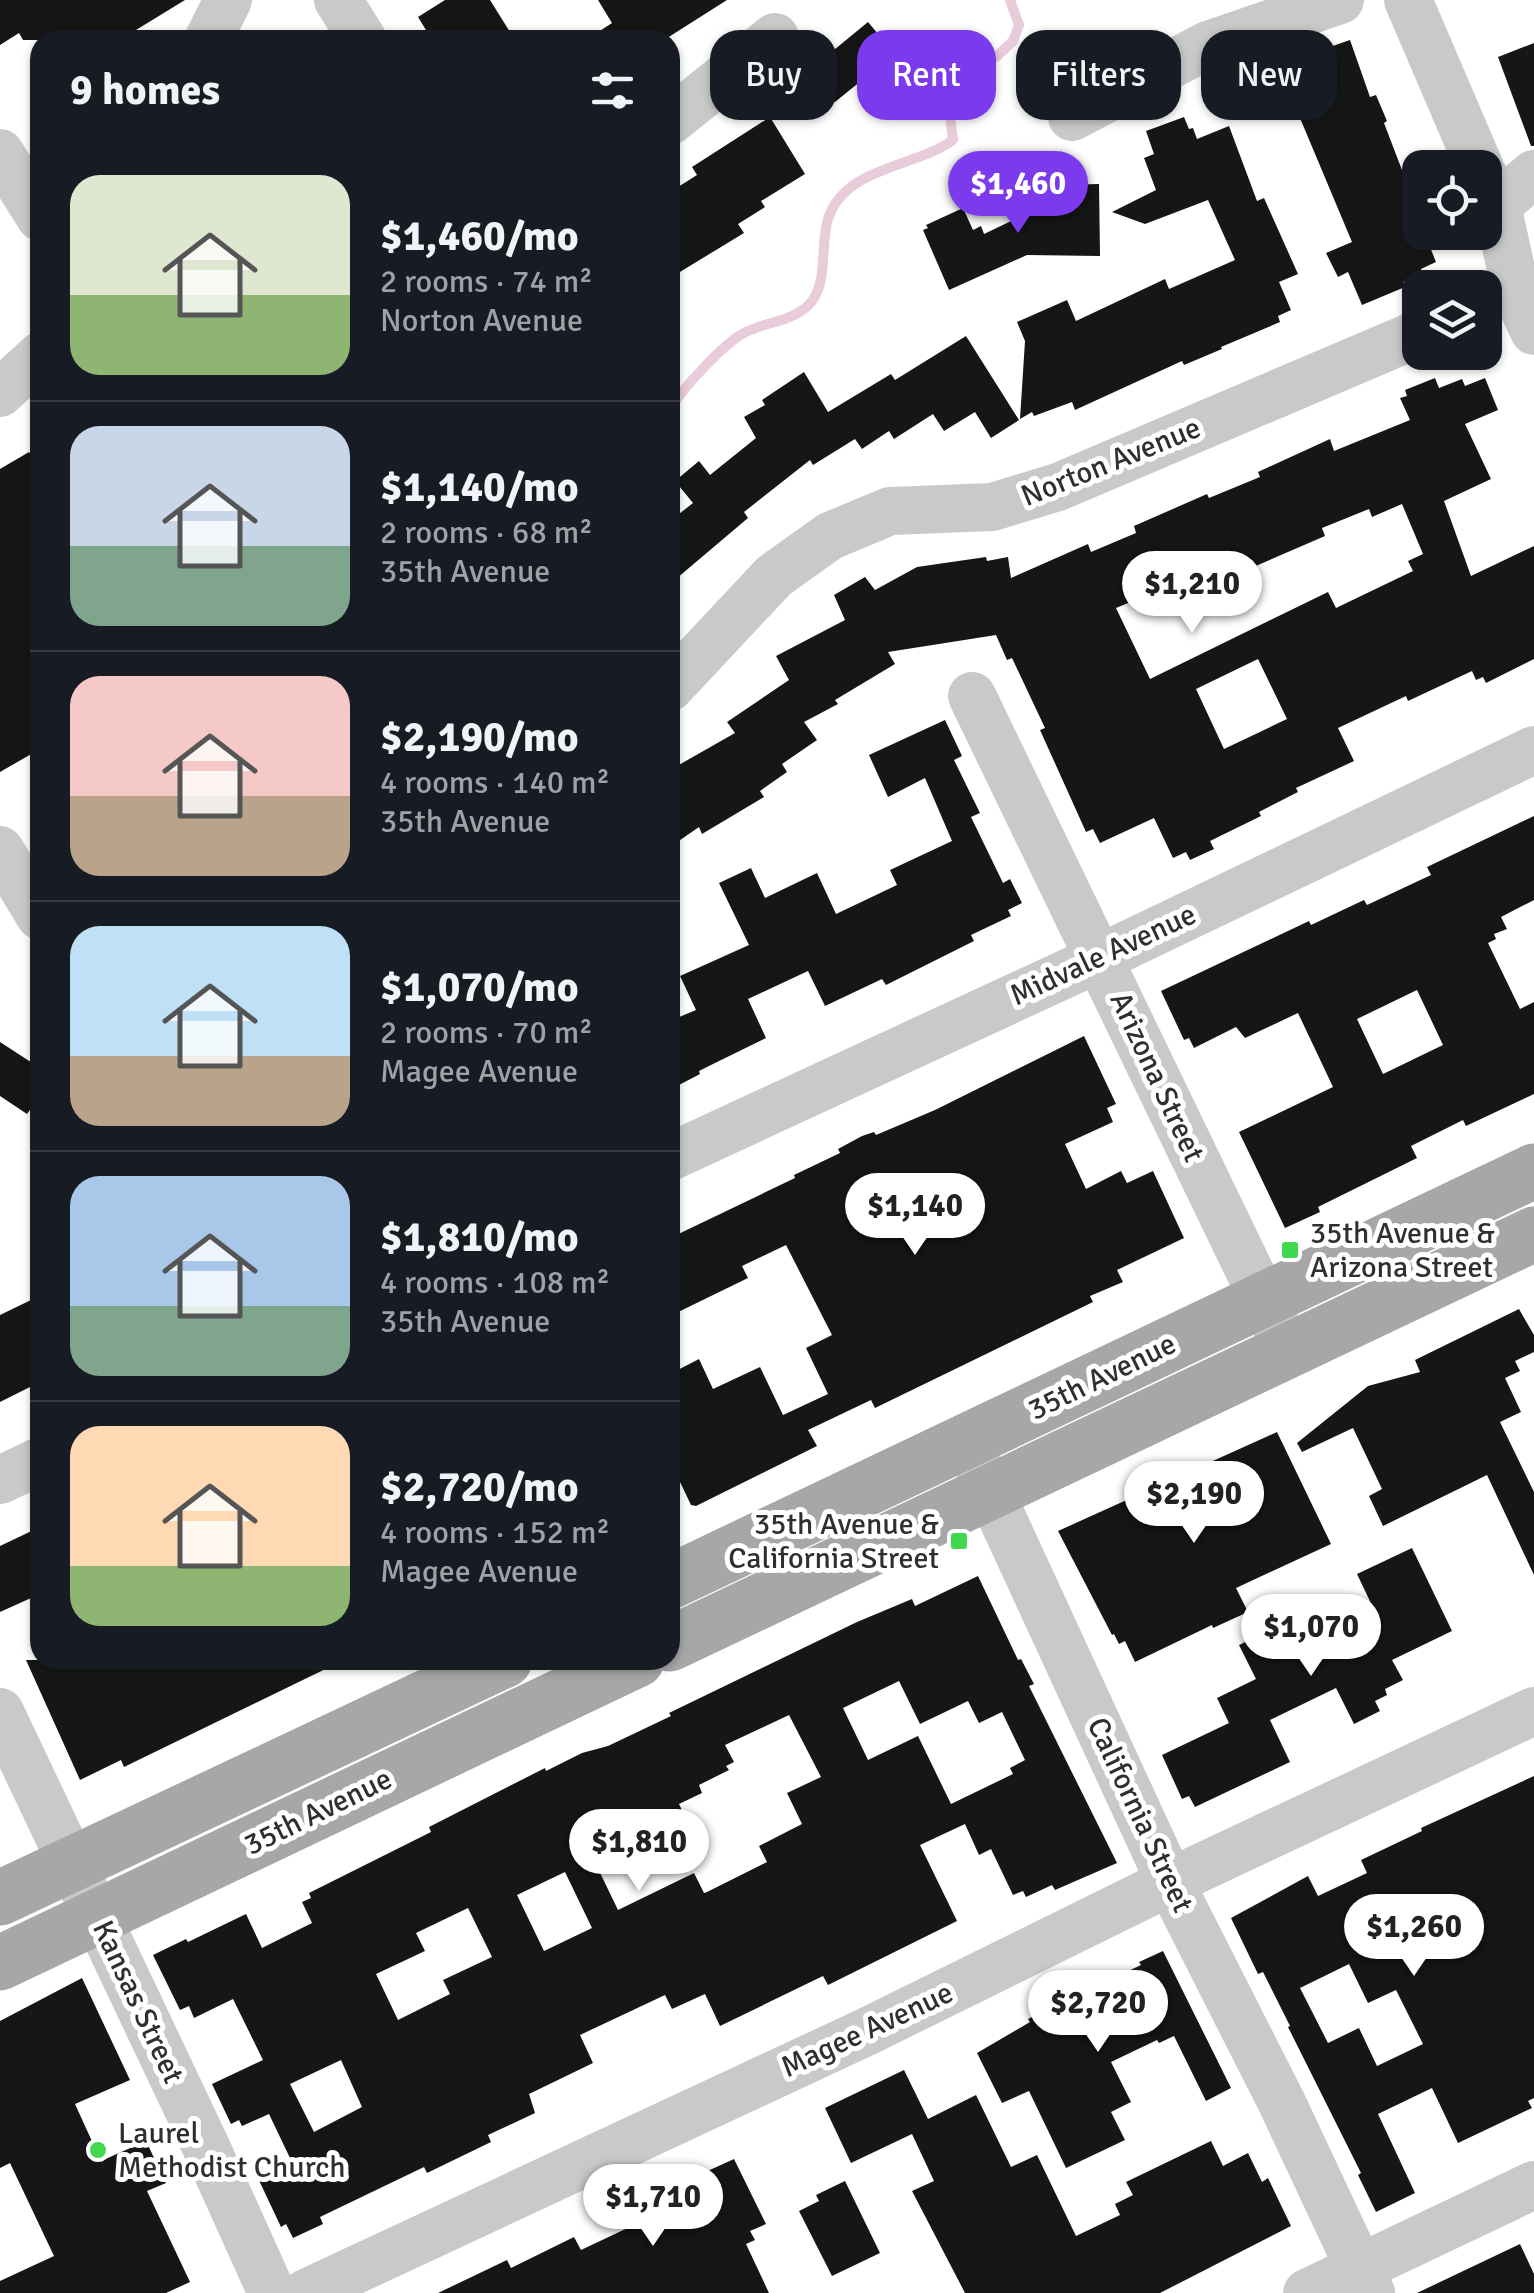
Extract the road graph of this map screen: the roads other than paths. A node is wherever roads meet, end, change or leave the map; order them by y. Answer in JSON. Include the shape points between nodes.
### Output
{"nodes":[{"id":1,"x":228,"y":0,"type":"edge"},
{"id":2,"x":338,"y":0,"type":"edge"},
{"id":3,"x":1340,"y":0,"type":"edge"},
{"id":4,"x":1408,"y":0,"type":"edge"},
{"id":5,"x":213,"y":30,"type":"edge"},
{"id":6,"x":357,"y":30,"type":"edge"},
{"id":7,"x":1181,"y":59,"type":"edge"},
{"id":8,"x":710,"y":89,"type":"edge"},
{"id":9,"x":680,"y":113,"type":"edge"},
{"id":10,"x":1474,"y":150,"type":"edge"},
{"id":11,"x":0,"y":154,"type":"edge"},
{"id":12,"x":1534,"y":174,"type":"edge"},
{"id":13,"x":1502,"y":180,"type":"edge"},
{"id":14,"x":30,"y":202,"type":"edge"},
{"id":15,"x":1501,"y":250,"type":"edge"},
{"id":16,"x":1512,"y":309,"type":"edge"},
{"id":17,"x":1402,"y":341,"type":"edge"},
{"id":18,"x":30,"y":365,"type":"edge"},
{"id":19,"x":0,"y":393,"type":"edge"},
{"id":20,"x":680,"y":676,"type":"edge"},
{"id":21,"x":972,"y":696,"type":"dead end"},
{"id":22,"x":1534,"y":750,"type":"edge"},
{"id":23,"x":0,"y":850,"type":"edge"},
{"id":24,"x":30,"y":900,"type":"edge"},
{"id":25,"x":1100,"y":958,"type":"junction"},
{"id":26,"x":680,"y":1152,"type":"edge"},
{"id":27,"x":1534,"y":1171,"type":"edge"},
{"id":28,"x":1534,"y":1234,"type":"edge"},
{"id":29,"x":1262,"y":1300,"type":"junction"},
{"id":30,"x":1288,"y":1350,"type":"junction"},
{"id":31,"x":968,"y":1442,"type":"junction"},
{"id":32,"x":30,"y":1466,"type":"edge"},
{"id":33,"x":0,"y":1480,"type":"edge"},
{"id":34,"x":990,"y":1492,"type":"junction"},
{"id":35,"x":680,"y":1577,"type":"edge"},
{"id":36,"x":682,"y":1638,"type":"edge"},
{"id":37,"x":483,"y":1670,"type":"edge"},
{"id":38,"x":616,"y":1670,"type":"edge"},
{"id":39,"x":0,"y":1712,"type":"edge"},
{"id":40,"x":1534,"y":1712,"type":"edge"},
{"id":41,"x":73,"y":1864,"type":"junction"},
{"id":42,"x":1170,"y":1882,"type":"junction"},
{"id":43,"x":0,"y":1898,"type":"edge"},
{"id":44,"x":98,"y":1917,"type":"junction"},
{"id":45,"x":0,"y":1963,"type":"edge"},
{"id":46,"x":1534,"y":2185,"type":"edge"},
{"id":47,"x":1365,"y":2281,"type":"edge"},
{"id":48,"x":272,"y":2293,"type":"edge"},
{"id":49,"x":306,"y":2293,"type":"edge"},
{"id":50,"x":1307,"y":2293,"type":"edge"}],
"edges":[{"from":1,"to":5,"type":"street"},
{"from":2,"to":6,"type":"street"},
{"from":3,"to":7,"type":"street"},
{"from":4,"to":10,"type":"street"},
{"from":8,"to":9,"type":"street"},
{"from":11,"to":14,"type":"street"},
{"from":12,"to":13,"type":"street"},
{"from":15,"to":16,"type":"street"},
{"from":17,"to":20,"type":"street","name":"Norton Avenue","via":[[1058,487],[992,508],[890,512],[830,536],[774,576]]},
{"from":18,"to":19,"type":"street"},
{"from":21,"to":25,"type":"street","name":"Arizona Street"},
{"from":22,"to":25,"type":"street","name":"Midvale Avenue"},
{"from":23,"to":24,"type":"street"},
{"from":25,"to":26,"type":"street","name":"Midvale Avenue"},
{"from":25,"to":29,"type":"street","name":"Arizona Street"},
{"from":27,"to":29,"type":"main road","name":"35th Avenue"},
{"from":28,"to":30,"type":"main road","name":"35th Avenue"},
{"from":29,"to":30,"type":"street","name":"Arizona Street"},
{"from":29,"to":31,"type":"main road","name":"35th Avenue"},
{"from":30,"to":34,"type":"main road","name":"35th Avenue"},
{"from":31,"to":34,"type":"street","name":"California Street"},
{"from":31,"to":35,"type":"main road","name":"35th Avenue"},
{"from":32,"to":33,"type":"street"},
{"from":34,"to":36,"type":"main road","name":"35th Avenue"},
{"from":34,"to":42,"type":"street","name":"California Street"},
{"from":37,"to":41,"type":"main road","name":"35th Avenue"},
{"from":38,"to":44,"type":"main road","name":"35th Avenue"},
{"from":39,"to":41,"type":"street","name":"Kansas Street"},
{"from":40,"to":42,"type":"street","name":"Magee Avenue"},
{"from":41,"to":43,"type":"main road","name":"35th Avenue"},
{"from":41,"to":44,"type":"street","name":"Kansas Street"},
{"from":42,"to":47,"type":"street","name":"California Street"},
{"from":42,"to":49,"type":"street","name":"Magee Avenue"},
{"from":44,"to":45,"type":"main road","name":"35th Avenue"},
{"from":44,"to":48,"type":"street","name":"Kansas Street"},
{"from":46,"to":47,"type":"street"},
{"from":47,"to":50,"type":"street"}]}
